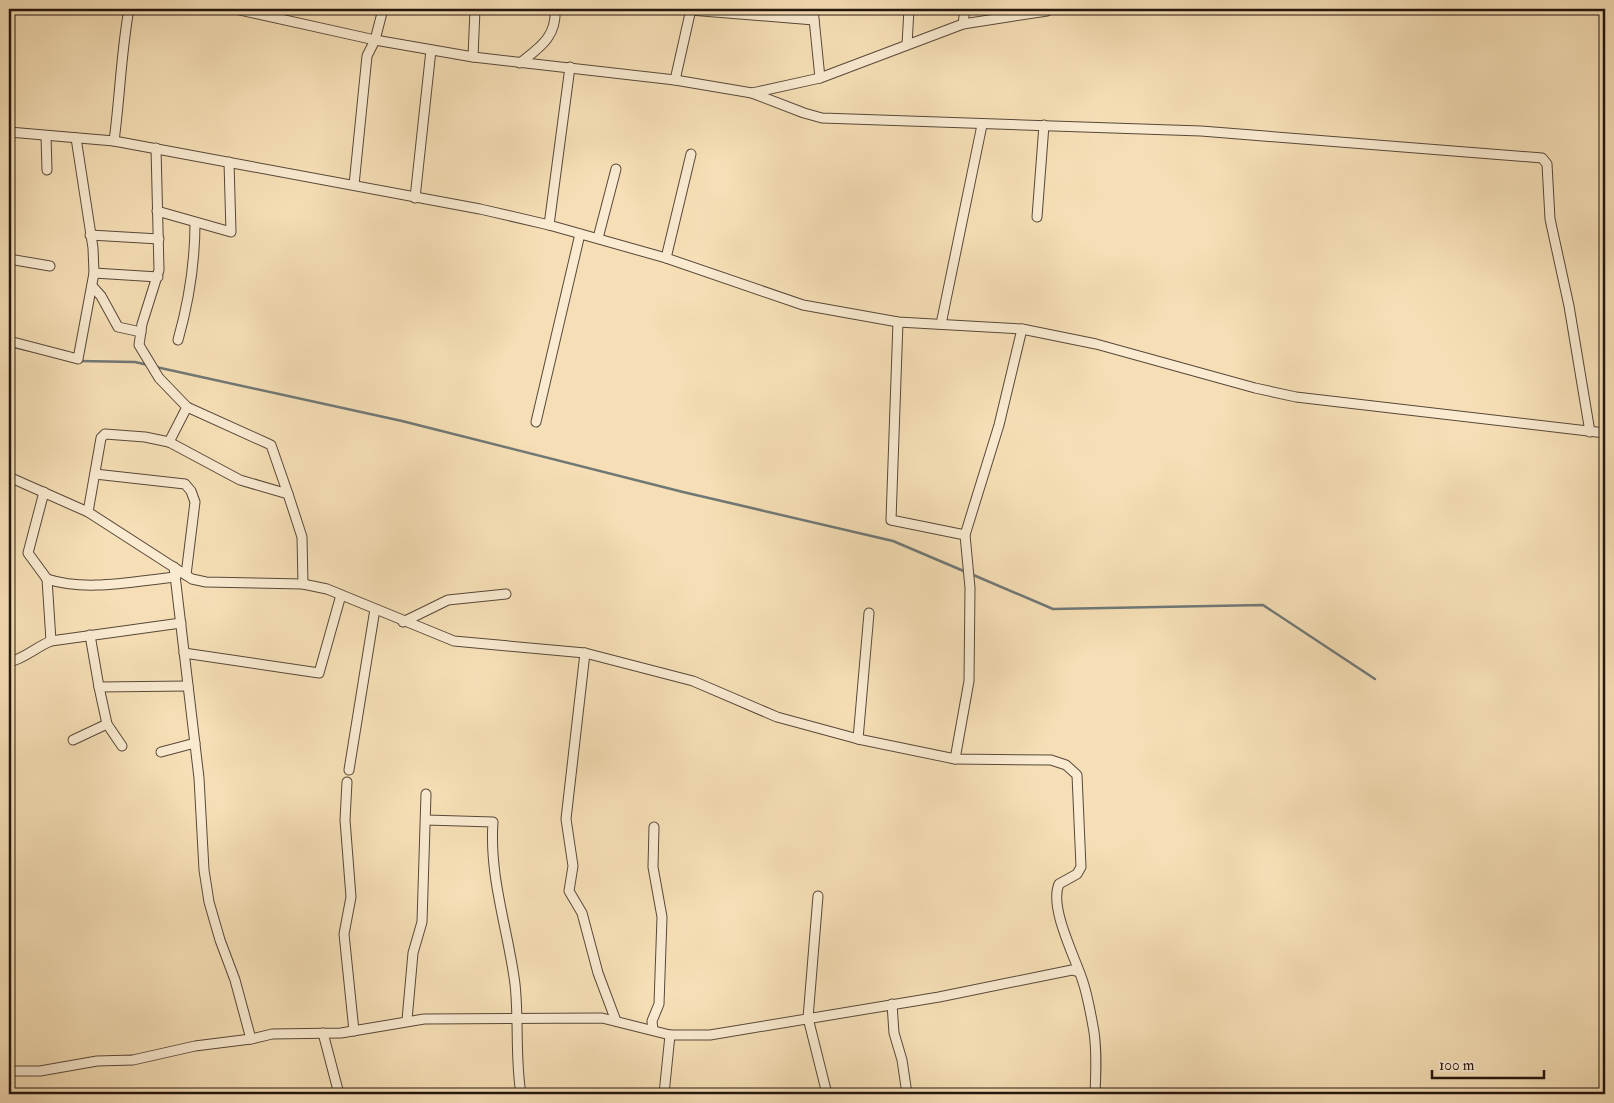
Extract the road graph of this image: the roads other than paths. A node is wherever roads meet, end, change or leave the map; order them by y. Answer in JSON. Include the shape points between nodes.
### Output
{"nodes":[{"id":1,"x":129,"y":9,"type":"edge"},
{"id":2,"x":234,"y":9,"type":"edge"},
{"id":3,"x":383,"y":9,"type":"edge"},
{"id":4,"x":476,"y":9,"type":"edge"},
{"id":5,"x":555,"y":9,"type":"edge"},
{"id":6,"x":813,"y":9,"type":"edge"},
{"id":7,"x":908,"y":9,"type":"edge"},
{"id":8,"x":965,"y":9,"type":"edge"},
{"id":9,"x":1048,"y":9,"type":"edge"},
{"id":10,"x":690,"y":10,"type":"edge"},
{"id":11,"x":814,"y":20,"type":"junction"},
{"id":12,"x":963,"y":24,"type":"junction"},
{"id":13,"x":374,"y":40,"type":"junction"},
{"id":14,"x":907,"y":45,"type":"junction"},
{"id":15,"x":431,"y":50,"type":"junction"},
{"id":16,"x":473,"y":57,"type":"junction"},
{"id":17,"x":520,"y":63,"type":"junction"},
{"id":18,"x":570,"y":67,"type":"junction"},
{"id":19,"x":820,"y":78,"type":"junction"},
{"id":20,"x":675,"y":80,"type":"junction"},
{"id":21,"x":752,"y":93,"type":"junction"},
{"id":22,"x":982,"y":125,"type":"junction"},
{"id":23,"x":1044,"y":125,"type":"junction"},
{"id":24,"x":9,"y":132,"type":"edge"},
{"id":25,"x":46,"y":136,"type":"junction"},
{"id":26,"x":76,"y":138,"type":"junction"},
{"id":27,"x":114,"y":141,"type":"junction"},
{"id":28,"x":156,"y":148,"type":"junction"},
{"id":29,"x":691,"y":154,"type":"dead end"},
{"id":30,"x":229,"y":162,"type":"junction"},
{"id":31,"x":616,"y":169,"type":"dead end"},
{"id":32,"x":47,"y":170,"type":"dead end"},
{"id":33,"x":354,"y":185,"type":"junction"},
{"id":34,"x":415,"y":198,"type":"junction"},
{"id":35,"x":157,"y":211,"type":"junction"},
{"id":36,"x":1037,"y":217,"type":"dead end"},
{"id":37,"x":195,"y":223,"type":"junction"},
{"id":38,"x":549,"y":225,"type":"junction"},
{"id":39,"x":580,"y":234,"type":"junction"},
{"id":40,"x":90,"y":235,"type":"junction"},
{"id":41,"x":598,"y":238,"type":"junction"},
{"id":42,"x":159,"y":239,"type":"junction"},
{"id":43,"x":666,"y":258,"type":"junction"},
{"id":44,"x":9,"y":259,"type":"edge"},
{"id":45,"x":50,"y":266,"type":"dead end"},
{"id":46,"x":94,"y":273,"type":"junction"},
{"id":47,"x":158,"y":277,"type":"junction"},
{"id":48,"x":92,"y":286,"type":"junction"},
{"id":49,"x":898,"y":322,"type":"junction"},
{"id":50,"x":941,"y":324,"type":"junction"},
{"id":51,"x":1022,"y":329,"type":"junction"},
{"id":52,"x":141,"y":332,"type":"junction"},
{"id":53,"x":178,"y":340,"type":"dead end"},
{"id":54,"x":9,"y":341,"type":"edge"},
{"id":55,"x":187,"y":407,"type":"junction"},
{"id":56,"x":536,"y":422,"type":"dead end"},
{"id":57,"x":1590,"y":432,"type":"junction"},
{"id":58,"x":1605,"y":434,"type":"edge"},
{"id":59,"x":169,"y":442,"type":"junction"},
{"id":60,"x":95,"y":474,"type":"junction"},
{"id":61,"x":9,"y":477,"type":"edge"},
{"id":62,"x":44,"y":492,"type":"junction"},
{"id":63,"x":288,"y":494,"type":"junction"},
{"id":64,"x":88,"y":512,"type":"junction"},
{"id":65,"x":965,"y":535,"type":"junction"},
{"id":66,"x":174,"y":567,"type":"junction"},
{"id":67,"x":186,"y":575,"type":"junction"},
{"id":68,"x":176,"y":577,"type":"junction"},
{"id":69,"x":47,"y":579,"type":"junction"},
{"id":70,"x":303,"y":584,"type":"junction"},
{"id":71,"x":506,"y":594,"type":"dead end"},
{"id":72,"x":341,"y":595,"type":"junction"},
{"id":73,"x":375,"y":609,"type":"junction"},
{"id":74,"x":869,"y":613,"type":"dead end"},
{"id":75,"x":403,"y":622,"type":"junction"},
{"id":76,"x":181,"y":623,"type":"junction"},
{"id":77,"x":90,"y":635,"type":"junction"},
{"id":78,"x":51,"y":640,"type":"junction"},
{"id":79,"x":184,"y":653,"type":"junction"},
{"id":80,"x":585,"y":653,"type":"junction"},
{"id":81,"x":9,"y":662,"type":"edge"},
{"id":82,"x":188,"y":686,"type":"junction"},
{"id":83,"x":99,"y":687,"type":"junction"},
{"id":84,"x":108,"y":724,"type":"junction"},
{"id":85,"x":858,"y":739,"type":"junction"},
{"id":86,"x":73,"y":740,"type":"dead end"},
{"id":87,"x":195,"y":743,"type":"junction"},
{"id":88,"x":122,"y":746,"type":"dead end"},
{"id":89,"x":161,"y":752,"type":"dead end"},
{"id":90,"x":955,"y":759,"type":"junction"},
{"id":91,"x":348,"y":770,"type":"dead end"},
{"id":92,"x":347,"y":782,"type":"dead end"},
{"id":93,"x":426,"y":794,"type":"dead end"},
{"id":94,"x":426,"y":820,"type":"junction"},
{"id":95,"x":654,"y":827,"type":"dead end"},
{"id":96,"x":818,"y":896,"type":"dead end"},
{"id":97,"x":1079,"y":972,"type":"junction"},
{"id":98,"x":892,"y":1004,"type":"junction"},
{"id":99,"x":517,"y":1017,"type":"junction"},
{"id":100,"x":808,"y":1018,"type":"junction"},
{"id":101,"x":407,"y":1020,"type":"junction"},
{"id":102,"x":616,"y":1021,"type":"junction"},
{"id":103,"x":653,"y":1030,"type":"junction"},
{"id":104,"x":354,"y":1031,"type":"junction"},
{"id":105,"x":323,"y":1034,"type":"junction"},
{"id":106,"x":670,"y":1035,"type":"junction"},
{"id":107,"x":251,"y":1039,"type":"junction"},
{"id":108,"x":9,"y":1071,"type":"edge"},
{"id":109,"x":339,"y":1094,"type":"edge"},
{"id":110,"x":521,"y":1094,"type":"edge"},
{"id":111,"x":664,"y":1094,"type":"edge"},
{"id":112,"x":827,"y":1094,"type":"edge"},
{"id":113,"x":907,"y":1094,"type":"edge"},
{"id":114,"x":1095,"y":1094,"type":"edge"}],
"edges":[{"from":1,"to":27,"type":"street"},
{"from":2,"to":13,"type":"street"},
{"from":3,"to":13,"type":"street"},
{"from":4,"to":16,"type":"street"},
{"from":5,"to":17,"type":"street","via":[[549,40]]},
{"from":6,"to":11,"type":"street"},
{"from":7,"to":14,"type":"street"},
{"from":8,"to":12,"type":"street"},
{"from":9,"to":12,"type":"street"},
{"from":10,"to":11,"type":"street"},
{"from":10,"to":20,"type":"street"},
{"from":11,"to":19,"type":"street"},
{"from":12,"to":14,"type":"street"},
{"from":13,"to":15,"type":"street"},
{"from":13,"to":33,"type":"street","via":[[367,56]]},
{"from":14,"to":19,"type":"street"},
{"from":15,"to":16,"type":"street"},
{"from":15,"to":34,"type":"street"},
{"from":16,"to":17,"type":"street"},
{"from":17,"to":18,"type":"street"},
{"from":18,"to":20,"type":"street"},
{"from":18,"to":38,"type":"street"},
{"from":19,"to":21,"type":"street"},
{"from":20,"to":21,"type":"street"},
{"from":21,"to":22,"type":"street","via":[[822,118]]},
{"from":22,"to":23,"type":"street"},
{"from":22,"to":50,"type":"street"},
{"from":23,"to":36,"type":"street"},
{"from":23,"to":57,"type":"street","via":[[1201,131],[1542,158],[1547,164],[1550,219],[1570,306]]},
{"from":24,"to":25,"type":"street"},
{"from":25,"to":26,"type":"street"},
{"from":25,"to":32,"type":"street"},
{"from":26,"to":27,"type":"street"},
{"from":26,"to":40,"type":"street"},
{"from":27,"to":28,"type":"street"},
{"from":28,"to":30,"type":"street"},
{"from":28,"to":35,"type":"street"},
{"from":29,"to":43,"type":"street"},
{"from":30,"to":33,"type":"street"},
{"from":30,"to":37,"type":"street","via":[[231,232]]},
{"from":31,"to":41,"type":"street"},
{"from":33,"to":34,"type":"street"},
{"from":34,"to":38,"type":"street"},
{"from":35,"to":37,"type":"street"},
{"from":35,"to":42,"type":"street"},
{"from":37,"to":53,"type":"street","via":[[195,263]]},
{"from":38,"to":39,"type":"street"},
{"from":39,"to":41,"type":"street"},
{"from":39,"to":56,"type":"street"},
{"from":40,"to":42,"type":"street"},
{"from":40,"to":46,"type":"street","via":[[94,248]]},
{"from":41,"to":43,"type":"street"},
{"from":42,"to":47,"type":"street"},
{"from":43,"to":49,"type":"street","via":[[803,305]]},
{"from":44,"to":45,"type":"street"},
{"from":46,"to":47,"type":"street"},
{"from":46,"to":48,"type":"street"},
{"from":47,"to":52,"type":"street"},
{"from":48,"to":52,"type":"street","via":[[118,327]]},
{"from":48,"to":54,"type":"street","via":[[78,359]]},
{"from":49,"to":50,"type":"street"},
{"from":49,"to":65,"type":"street","via":[[891,520]]},
{"from":50,"to":51,"type":"street"},
{"from":51,"to":57,"type":"street","via":[[1096,344],[1296,397]]},
{"from":51,"to":65,"type":"street"},
{"from":52,"to":55,"type":"street","via":[[140,346],[147,359]]},
{"from":55,"to":59,"type":"street"},
{"from":55,"to":63,"type":"street","via":[[270,445]]},
{"from":57,"to":58,"type":"street"},
{"from":59,"to":60,"type":"street","via":[[105,434],[101,438]]},
{"from":59,"to":63,"type":"street","via":[[240,480]]},
{"from":60,"to":64,"type":"street"},
{"from":60,"to":67,"type":"street","via":[[185,484],[195,502]]},
{"from":61,"to":62,"type":"street"},
{"from":62,"to":64,"type":"street"},
{"from":62,"to":69,"type":"street","via":[[28,553]]},
{"from":63,"to":70,"type":"street","via":[[302,537]]},
{"from":64,"to":66,"type":"street"},
{"from":65,"to":90,"type":"street","via":[[970,588],[969,681]]},
{"from":66,"to":67,"type":"street"},
{"from":66,"to":68,"type":"street"},
{"from":67,"to":70,"type":"street","via":[[206,582]]},
{"from":68,"to":69,"type":"street","via":[[92,584]]},
{"from":68,"to":76,"type":"street"},
{"from":69,"to":78,"type":"street"},
{"from":70,"to":72,"type":"street"},
{"from":71,"to":75,"type":"street","via":[[448,600]]},
{"from":72,"to":73,"type":"street"},
{"from":72,"to":79,"type":"street","via":[[319,673]]},
{"from":73,"to":75,"type":"street"},
{"from":73,"to":91,"type":"street"},
{"from":74,"to":85,"type":"street"},
{"from":75,"to":80,"type":"street","via":[[454,641]]},
{"from":76,"to":77,"type":"street"},
{"from":76,"to":79,"type":"street"},
{"from":77,"to":78,"type":"street"},
{"from":77,"to":83,"type":"street"},
{"from":78,"to":81,"type":"street"},
{"from":79,"to":82,"type":"street"},
{"from":80,"to":85,"type":"street","via":[[693,681],[777,717]]},
{"from":80,"to":102,"type":"street","via":[[566,820],[573,866],[569,891],[582,913],[598,973]]},
{"from":82,"to":83,"type":"street"},
{"from":82,"to":87,"type":"street"},
{"from":83,"to":84,"type":"street"},
{"from":84,"to":86,"type":"street"},
{"from":84,"to":88,"type":"street"},
{"from":85,"to":90,"type":"street"},
{"from":87,"to":89,"type":"street"},
{"from":87,"to":107,"type":"street","via":[[209,902]]},
{"from":90,"to":97,"type":"street","via":[[1051,760],[1066,765],[1077,776],[1081,867],[1077,874],[1058,884],[1055,894]]},
{"from":92,"to":104,"type":"street","via":[[345,820],[352,890],[344,934]]},
{"from":93,"to":94,"type":"street"},
{"from":94,"to":99,"type":"street","via":[[493,822],[497,897],[515,983]]},
{"from":94,"to":101,"type":"street","via":[[422,922],[413,953]]},
{"from":95,"to":103,"type":"street","via":[[653,867],[662,917],[659,1004],[652,1021]]},
{"from":96,"to":100,"type":"street"},
{"from":97,"to":98,"type":"street","via":[[1072,970]]},
{"from":97,"to":114,"type":"street","via":[[1094,1032],[1097,1060]]},
{"from":98,"to":100,"type":"street"},
{"from":98,"to":113,"type":"street","via":[[894,1033]]},
{"from":99,"to":101,"type":"street"},
{"from":99,"to":102,"type":"street"},
{"from":99,"to":110,"type":"street"},
{"from":100,"to":106,"type":"street","via":[[710,1034]]},
{"from":100,"to":112,"type":"street"},
{"from":101,"to":104,"type":"street"},
{"from":102,"to":103,"type":"street"},
{"from":103,"to":106,"type":"street"},
{"from":104,"to":105,"type":"street"},
{"from":105,"to":107,"type":"street","via":[[284,1032]]},
{"from":105,"to":109,"type":"street"},
{"from":106,"to":111,"type":"street"},
{"from":107,"to":108,"type":"street","via":[[196,1046],[133,1060],[90,1062],[40,1071]]}]}
